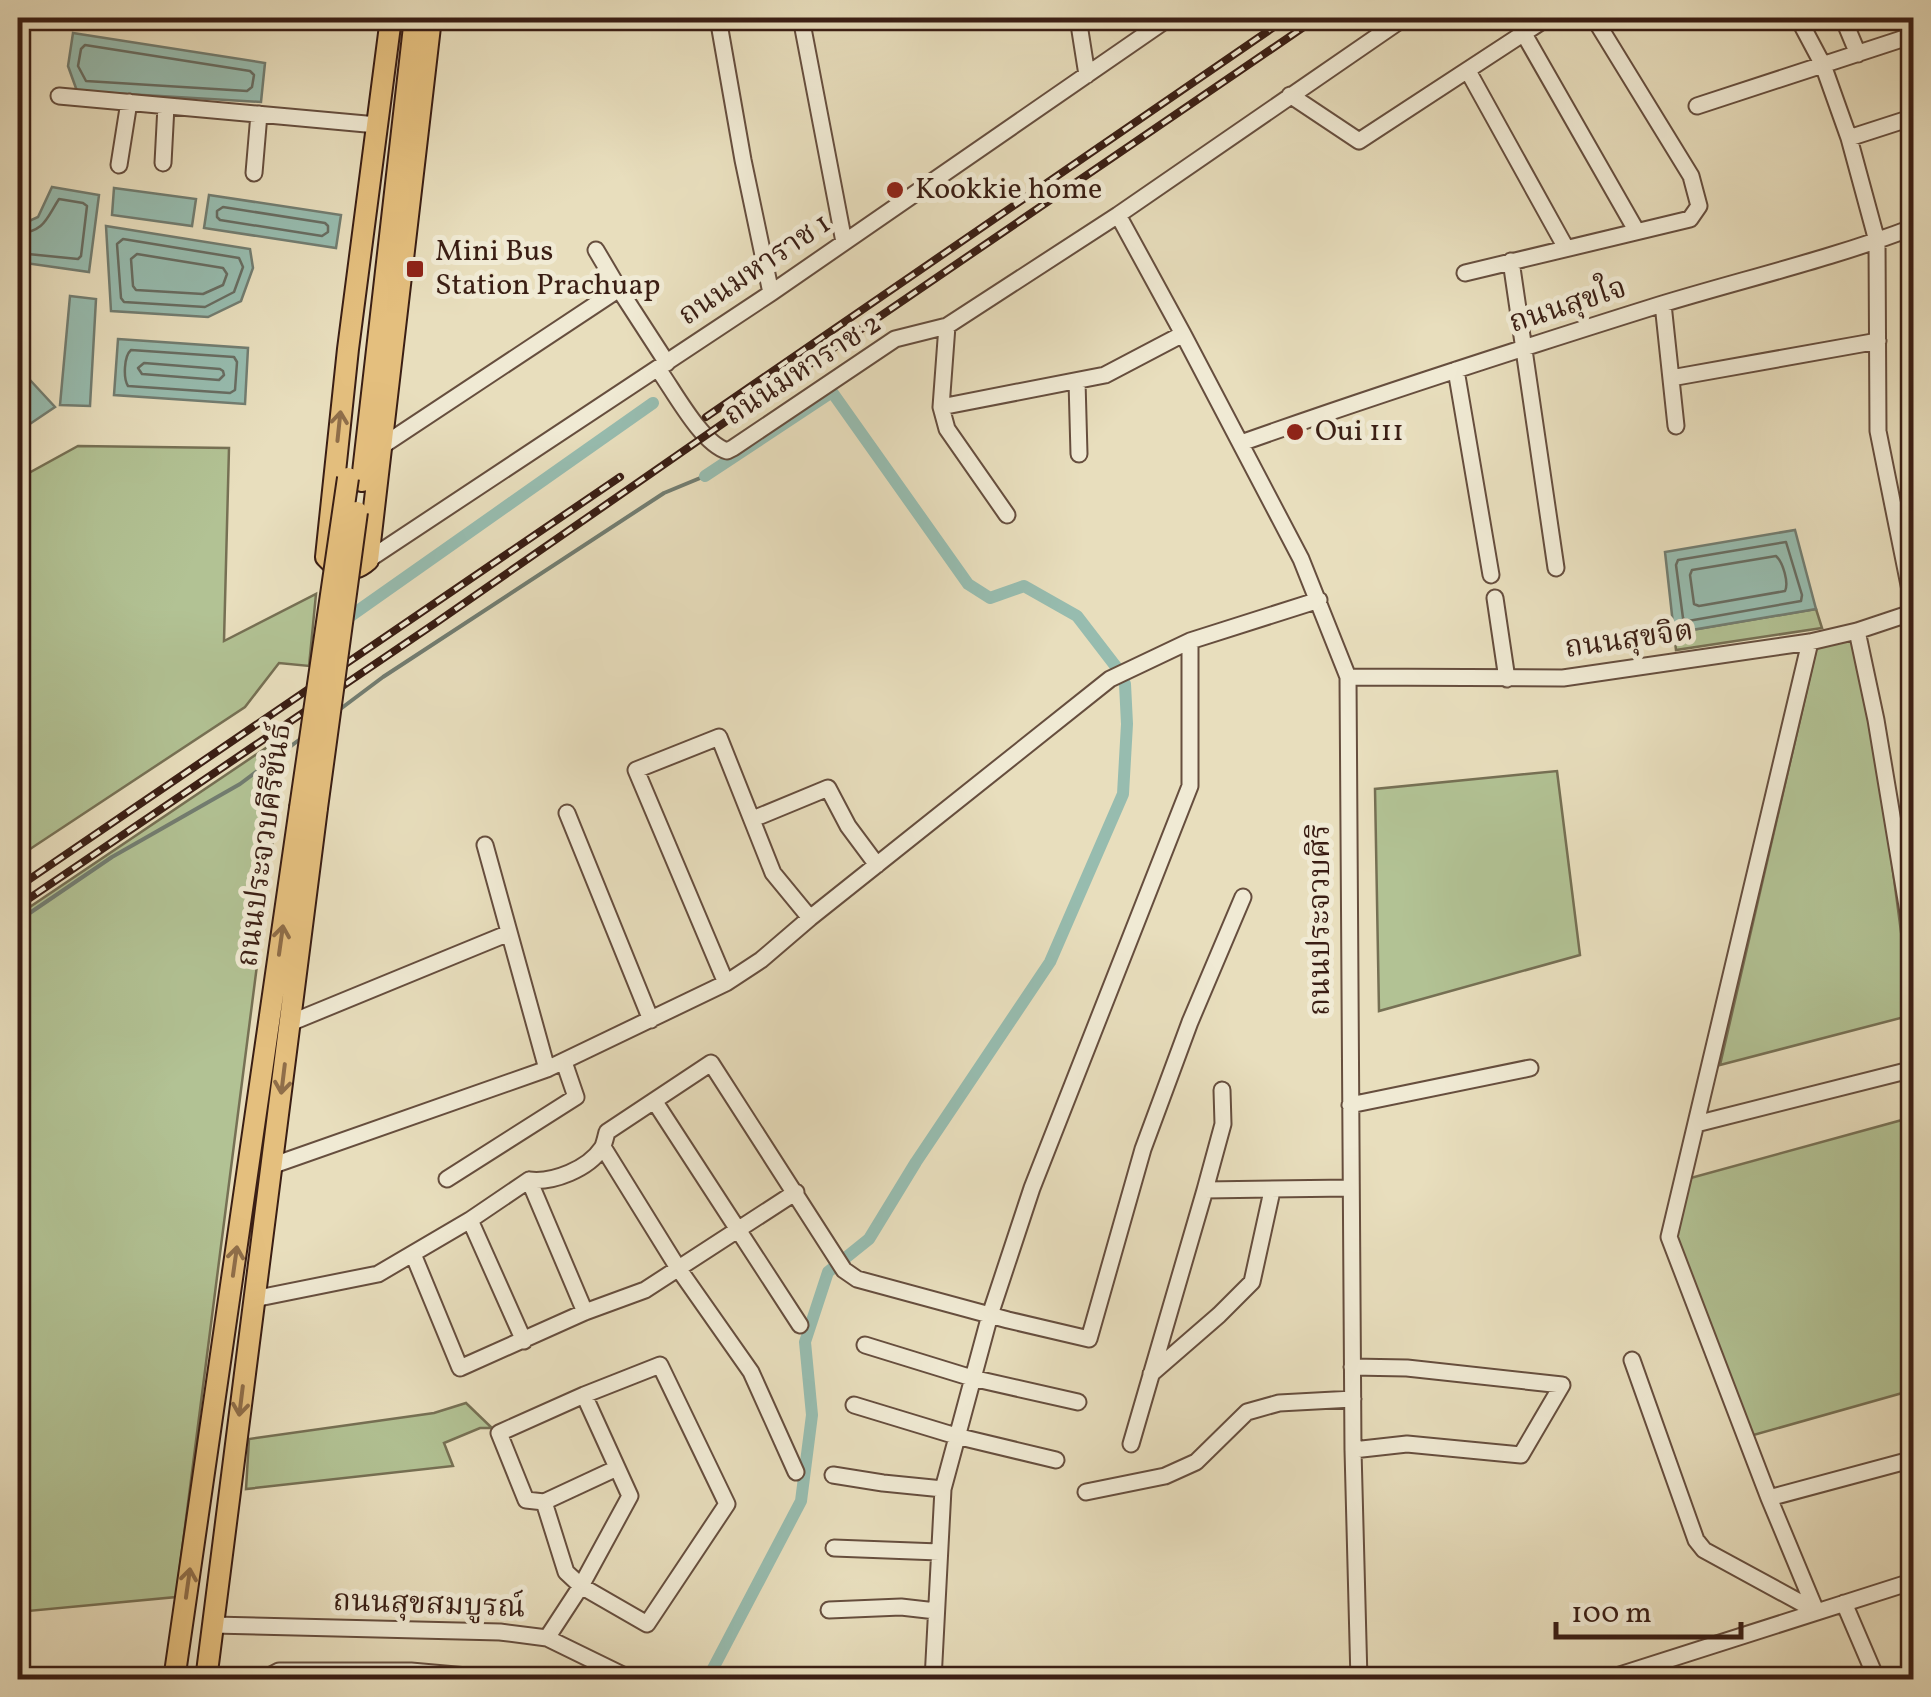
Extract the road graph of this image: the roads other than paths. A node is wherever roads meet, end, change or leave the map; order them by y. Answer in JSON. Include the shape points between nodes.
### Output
{"nodes":[{"id":1,"x":391,"y":18,"type":"edge"},
{"id":2,"x":403,"y":18,"type":"edge"},
{"id":3,"x":414,"y":18,"type":"edge"},
{"id":4,"x":430,"y":18,"type":"edge"},
{"id":5,"x":718,"y":18,"type":"edge"},
{"id":6,"x":801,"y":18,"type":"edge"},
{"id":7,"x":1078,"y":18,"type":"edge"},
{"id":8,"x":1169,"y":18,"type":"edge"},
{"id":9,"x":1404,"y":18,"type":"edge"},
{"id":10,"x":1547,"y":18,"type":"edge"},
{"id":11,"x":1594,"y":18,"type":"edge"},
{"id":12,"x":1798,"y":18,"type":"edge"},
{"id":13,"x":1843,"y":18,"type":"edge"},
{"id":14,"x":1524,"y":34,"type":"junction"},
{"id":15,"x":1914,"y":35,"type":"edge"},
{"id":16,"x":1858,"y":54,"type":"junction"},
{"id":17,"x":1824,"y":66,"type":"junction"},
{"id":18,"x":1468,"y":71,"type":"junction"},
{"id":19,"x":1086,"y":74,"type":"junction"},
{"id":20,"x":1290,"y":95,"type":"junction"},
{"id":21,"x":59,"y":96,"type":"dead end"},
{"id":22,"x":129,"y":102,"type":"junction"},
{"id":23,"x":166,"y":106,"type":"junction"},
{"id":24,"x":1698,"y":106,"type":"dead end"},
{"id":25,"x":259,"y":114,"type":"junction"},
{"id":26,"x":1914,"y":117,"type":"edge"},
{"id":27,"x":377,"y":125,"type":"junction"},
{"id":28,"x":1849,"y":138,"type":"junction"},
{"id":29,"x":163,"y":163,"type":"dead end"},
{"id":30,"x":119,"y":165,"type":"dead end"},
{"id":31,"x":254,"y":173,"type":"dead end"},
{"id":32,"x":1118,"y":215,"type":"junction"},
{"id":33,"x":1914,"y":227,"type":"edge"},
{"id":34,"x":1636,"y":230,"type":"junction"},
{"id":35,"x":1877,"y":241,"type":"junction"},
{"id":36,"x":844,"y":242,"type":"junction"},
{"id":37,"x":1566,"y":248,"type":"junction"},
{"id":38,"x":596,"y":250,"type":"dead end"},
{"id":39,"x":1511,"y":261,"type":"junction"},
{"id":40,"x":1465,"y":273,"type":"dead end"},
{"id":41,"x":619,"y":288,"type":"junction"},
{"id":42,"x":771,"y":294,"type":"junction"},
{"id":43,"x":1663,"y":304,"type":"junction"},
{"id":44,"x":946,"y":326,"type":"junction"},
{"id":45,"x":1184,"y":334,"type":"junction"},
{"id":46,"x":1878,"y":342,"type":"junction"},
{"id":47,"x":1524,"y":348,"type":"junction"},
{"id":48,"x":663,"y":366,"type":"junction"},
{"id":49,"x":1456,"y":370,"type":"junction"},
{"id":50,"x":1671,"y":378,"type":"junction"},
{"id":51,"x":1078,"y":380,"type":"junction"},
{"id":52,"x":941,"y":408,"type":"junction"},
{"id":53,"x":1676,"y":426,"type":"dead end"},
{"id":54,"x":1241,"y":443,"type":"junction"},
{"id":55,"x":382,"y":446,"type":"junction"},
{"id":56,"x":1080,"y":454,"type":"dead end"},
{"id":57,"x":355,"y":479,"type":"junction"},
{"id":58,"x":1007,"y":515,"type":"dead end"},
{"id":59,"x":368,"y":560,"type":"junction"},
{"id":60,"x":1556,"y":568,"type":"dead end"},
{"id":61,"x":1491,"y":575,"type":"dead end"},
{"id":62,"x":1495,"y":598,"type":"dead end"},
{"id":63,"x":1319,"y":600,"type":"junction"},
{"id":64,"x":1914,"y":611,"type":"edge"},
{"id":65,"x":1857,"y":631,"type":"junction"},
{"id":66,"x":1190,"y":641,"type":"junction"},
{"id":67,"x":1810,"y":642,"type":"junction"},
{"id":68,"x":1348,"y":677,"type":"junction"},
{"id":69,"x":1508,"y":679,"type":"junction"},
{"id":70,"x":309,"y":808,"type":"junction"},
{"id":71,"x":568,"y":814,"type":"dead end"},
{"id":72,"x":753,"y":819,"type":"junction"},
{"id":73,"x":485,"y":845,"type":"dead end"},
{"id":74,"x":877,"y":864,"type":"junction"},
{"id":75,"x":1243,"y":897,"type":"dead end"},
{"id":76,"x":810,"y":918,"type":"junction"},
{"id":77,"x":510,"y":932,"type":"junction"},
{"id":78,"x":1914,"y":948,"type":"edge"},
{"id":79,"x":726,"y":983,"type":"junction"},
{"id":80,"x":651,"y":1020,"type":"junction"},
{"id":81,"x":290,"y":1024,"type":"junction"},
{"id":82,"x":564,"y":1062,"type":"junction"},
{"id":83,"x":547,"y":1068,"type":"junction"},
{"id":84,"x":1530,"y":1068,"type":"dead end"},
{"id":85,"x":1914,"y":1069,"type":"edge"},
{"id":86,"x":1222,"y":1090,"type":"dead end"},
{"id":87,"x":654,"y":1102,"type":"junction"},
{"id":88,"x":1350,"y":1106,"type":"junction"},
{"id":89,"x":1696,"y":1124,"type":"junction"},
{"id":90,"x":603,"y":1147,"type":"junction"},
{"id":91,"x":272,"y":1166,"type":"junction"},
{"id":92,"x":447,"y":1179,"type":"dead end"},
{"id":93,"x":530,"y":1180,"type":"junction"},
{"id":94,"x":1350,"y":1188,"type":"junction"},
{"id":95,"x":1204,"y":1190,"type":"junction"},
{"id":96,"x":1272,"y":1191,"type":"junction"},
{"id":97,"x":796,"y":1192,"type":"junction"},
{"id":98,"x":470,"y":1220,"type":"junction"},
{"id":99,"x":736,"y":1230,"type":"junction"},
{"id":100,"x":413,"y":1254,"type":"junction"},
{"id":101,"x":678,"y":1268,"type":"junction"},
{"id":102,"x":254,"y":1299,"type":"junction"},
{"id":103,"x":586,"y":1312,"type":"junction"},
{"id":104,"x":990,"y":1314,"type":"junction"},
{"id":105,"x":800,"y":1325,"type":"dead end"},
{"id":106,"x":524,"y":1341,"type":"junction"},
{"id":107,"x":865,"y":1345,"type":"dead end"},
{"id":108,"x":1632,"y":1360,"type":"dead end"},
{"id":109,"x":1352,"y":1367,"type":"junction"},
{"id":110,"x":1151,"y":1374,"type":"junction"},
{"id":111,"x":972,"y":1378,"type":"junction"},
{"id":112,"x":584,"y":1395,"type":"junction"},
{"id":113,"x":1353,"y":1399,"type":"junction"},
{"id":114,"x":1078,"y":1402,"type":"dead end"},
{"id":115,"x":854,"y":1406,"type":"dead end"},
{"id":116,"x":956,"y":1436,"type":"junction"},
{"id":117,"x":1130,"y":1444,"type":"dead end"},
{"id":118,"x":1353,"y":1450,"type":"junction"},
{"id":119,"x":1914,"y":1458,"type":"edge"},
{"id":120,"x":1056,"y":1460,"type":"dead end"},
{"id":121,"x":617,"y":1468,"type":"junction"},
{"id":122,"x":796,"y":1472,"type":"dead end"},
{"id":123,"x":833,"y":1475,"type":"dead end"},
{"id":124,"x":943,"y":1488,"type":"junction"},
{"id":125,"x":1086,"y":1492,"type":"dead end"},
{"id":126,"x":1770,"y":1498,"type":"junction"},
{"id":127,"x":544,"y":1502,"type":"junction"},
{"id":128,"x":834,"y":1548,"type":"dead end"},
{"id":129,"x":940,"y":1552,"type":"junction"},
{"id":130,"x":1914,"y":1581,"type":"edge"},
{"id":131,"x":581,"y":1586,"type":"junction"},
{"id":132,"x":1844,"y":1603,"type":"junction"},
{"id":133,"x":829,"y":1610,"type":"dead end"},
{"id":134,"x":936,"y":1610,"type":"junction"},
{"id":135,"x":1816,"y":1611,"type":"junction"},
{"id":136,"x":213,"y":1626,"type":"junction"},
{"id":137,"x":547,"y":1638,"type":"junction"},
{"id":138,"x":1625,"y":1676,"type":"edge"},
{"id":139,"x":472,"y":1678,"type":"edge"},
{"id":140,"x":174,"y":1680,"type":"edge"},
{"id":141,"x":206,"y":1680,"type":"edge"},
{"id":142,"x":262,"y":1680,"type":"edge"},
{"id":143,"x":512,"y":1680,"type":"edge"},
{"id":144,"x":633,"y":1680,"type":"edge"},
{"id":145,"x":932,"y":1680,"type":"edge"},
{"id":146,"x":1359,"y":1680,"type":"edge"},
{"id":147,"x":1604,"y":1680,"type":"edge"},
{"id":148,"x":1877,"y":1680,"type":"edge"}],
"edges":[{"from":1,"to":27,"type":"main road"},
{"from":2,"to":57,"type":"main road","name":"ถนนประจวบคีรีขันธ์"},
{"from":3,"to":57,"type":"main road","name":"ถนนประจวบคีรีขันธ์"},
{"from":4,"to":55,"type":"main road"},
{"from":5,"to":42,"type":"street"},
{"from":6,"to":36,"type":"street"},
{"from":7,"to":19,"type":"street"},
{"from":8,"to":19,"type":"street","name":"ถนนมหาราช 1"},
{"from":9,"to":20,"type":"street","name":"ถนนมหาราช 2"},
{"from":10,"to":14,"type":"street"},
{"from":11,"to":34,"type":"street","via":[[1691,176],[1700,206],[1690,218]]},
{"from":12,"to":17,"type":"street"},
{"from":13,"to":16,"type":"street"},
{"from":14,"to":18,"type":"street"},
{"from":14,"to":34,"type":"street"},
{"from":15,"to":16,"type":"street"},
{"from":16,"to":17,"type":"street"},
{"from":17,"to":24,"type":"street"},
{"from":17,"to":28,"type":"street"},
{"from":18,"to":20,"type":"street","via":[[1359,141]]},
{"from":18,"to":37,"type":"street"},
{"from":19,"to":36,"type":"street","name":"ถนนมหาราช 1"},
{"from":20,"to":32,"type":"street","name":"ถนนมหาราช 2"},
{"from":21,"to":22,"type":"street"},
{"from":22,"to":23,"type":"street"},
{"from":22,"to":30,"type":"street"},
{"from":23,"to":25,"type":"street"},
{"from":23,"to":29,"type":"street"},
{"from":25,"to":27,"type":"street"},
{"from":25,"to":31,"type":"street"},
{"from":26,"to":28,"type":"street"},
{"from":59,"to":27,"type":"main road","one_way":true,"via":[[346,569],[326,558]]},
{"from":28,"to":35,"type":"street"},
{"from":32,"to":44,"type":"street","name":"ถนนมหาราช 2"},
{"from":32,"to":45,"type":"street","name":"ถนนประจวบศิริ"},
{"from":33,"to":35,"type":"street","name":"ถนนสุขใจ"},
{"from":34,"to":37,"type":"street"},
{"from":35,"to":43,"type":"street","name":"ถนนสุขใจ"},
{"from":35,"to":46,"type":"street"},
{"from":36,"to":42,"type":"street","name":"ถนนมหาราช 1"},
{"from":37,"to":39,"type":"street"},
{"from":38,"to":41,"type":"street"},
{"from":39,"to":40,"type":"street"},
{"from":39,"to":47,"type":"street"},
{"from":41,"to":48,"type":"street"},
{"from":41,"to":55,"type":"street"},
{"from":42,"to":48,"type":"street","name":"ถนนมหาราช 1"},
{"from":43,"to":47,"type":"street","name":"ถนนสุขใจ"},
{"from":43,"to":50,"type":"street"},
{"from":44,"to":48,"type":"street","name":"ถนนมหาราช 2","via":[[895,339],[726,451],[688,413]]},
{"from":44,"to":52,"type":"street"},
{"from":45,"to":51,"type":"street","via":[[1105,375]]},
{"from":45,"to":54,"type":"street","name":"ถนนประจวบศิริ"},
{"from":46,"to":50,"type":"street"},
{"from":46,"to":64,"type":"street","via":[[1878,432]]},
{"from":47,"to":49,"type":"street","name":"ถนนสุขใจ"},
{"from":47,"to":60,"type":"street"},
{"from":48,"to":59,"type":"street","name":"ถนนมหาราช 1"},
{"from":49,"to":54,"type":"street","name":"ถนนสุขใจ"},
{"from":49,"to":61,"type":"street"},
{"from":50,"to":53,"type":"street"},
{"from":51,"to":52,"type":"street"},
{"from":51,"to":56,"type":"street"},
{"from":52,"to":58,"type":"street","via":[[947,429]]},
{"from":54,"to":63,"type":"street","name":"ถนนประจวบศิริ"},
{"from":55,"to":59,"type":"main road"},
{"from":57,"to":70,"type":"main road","name":"ถนนประจวบคีรีขันธ์","bridge":true},
{"from":62,"to":69,"type":"street"},
{"from":63,"to":66,"type":"street"},
{"from":63,"to":68,"type":"street","name":"ถนนประจวบศิริ"},
{"from":64,"to":65,"type":"street","name":"ถนนสุขจิต"},
{"from":65,"to":67,"type":"street","name":"ถนนสุขจิต"},
{"from":65,"to":78,"type":"street"},
{"from":66,"to":74,"type":"street","via":[[1110,678]]},
{"from":66,"to":104,"type":"street","via":[[1190,786],[1032,1188]]},
{"from":67,"to":69,"type":"street","name":"ถนนสุขจิต","via":[[1563,678]]},
{"from":67,"to":89,"type":"street"},
{"from":68,"to":69,"type":"street","name":"ถนนสุขจิต"},
{"from":68,"to":88,"type":"street","name":"ถนนประจวบศิริ"},
{"from":70,"to":81,"type":"main road","name":"ถนนประจวบคีรีขันธ์"},
{"from":140,"to":70,"type":"main road","name":"ถนนประจวบคีรีขันธ์","one_way":true},
{"from":71,"to":80,"type":"street"},
{"from":72,"to":74,"type":"street","via":[[828,788]]},
{"from":72,"to":76,"type":"street","via":[[773,873]]},
{"from":72,"to":79,"type":"street","via":[[719,737],[636,770]]},
{"from":73,"to":77,"type":"street"},
{"from":74,"to":76,"type":"street"},
{"from":75,"to":104,"type":"street","via":[[1143,1149],[1089,1339]]},
{"from":76,"to":79,"type":"street"},
{"from":77,"to":81,"type":"street"},
{"from":77,"to":83,"type":"street"},
{"from":79,"to":80,"type":"street"},
{"from":80,"to":82,"type":"street"},
{"from":81,"to":91,"type":"main road","name":"ถนนประจวบคีรีขันธ์","one_way":true},
{"from":82,"to":83,"type":"street"},
{"from":82,"to":92,"type":"street","via":[[576,1096]]},
{"from":83,"to":91,"type":"street"},
{"from":84,"to":88,"type":"street"},
{"from":85,"to":89,"type":"street"},
{"from":86,"to":95,"type":"street","via":[[1223,1124]]},
{"from":87,"to":90,"type":"street","via":[[607,1132]]},
{"from":87,"to":97,"type":"street","via":[[711,1063]]},
{"from":87,"to":99,"type":"street"},
{"from":88,"to":94,"type":"street","name":"ถนนประจวบศิริ"},
{"from":89,"to":126,"type":"street","via":[[1669,1237]]},
{"from":90,"to":93,"type":"street","via":[[581,1167],[544,1182]]},
{"from":90,"to":101,"type":"street"},
{"from":91,"to":102,"type":"main road","name":"ถนนประจวบคีรีขันธ์"},
{"from":93,"to":98,"type":"street"},
{"from":93,"to":103,"type":"street"},
{"from":94,"to":96,"type":"street"},
{"from":94,"to":109,"type":"street","name":"ถนนประจวบศิริ"},
{"from":95,"to":96,"type":"street"},
{"from":95,"to":110,"type":"street"},
{"from":96,"to":110,"type":"street","via":[[1252,1282]]},
{"from":97,"to":99,"type":"street"},
{"from":97,"to":104,"type":"street","via":[[856,1279]]},
{"from":98,"to":100,"type":"street"},
{"from":98,"to":106,"type":"street"},
{"from":99,"to":101,"type":"street"},
{"from":99,"to":105,"type":"street"},
{"from":100,"to":102,"type":"street","via":[[378,1274]]},
{"from":100,"to":106,"type":"street","via":[[460,1368]]},
{"from":101,"to":103,"type":"street","via":[[644,1290]]},
{"from":101,"to":122,"type":"street","via":[[751,1372]]},
{"from":102,"to":136,"type":"main road","name":"ถนนประจวบคีรีขันธ์","one_way":true},
{"from":103,"to":106,"type":"street"},
{"from":104,"to":111,"type":"street"},
{"from":107,"to":111,"type":"street"},
{"from":108,"to":135,"type":"street","via":[[1696,1540]]},
{"from":109,"to":113,"type":"street","name":"ถนนประจวบศิริ"},
{"from":109,"to":118,"type":"street","via":[[1562,1385],[1521,1455],[1406,1444]]},
{"from":110,"to":117,"type":"street"},
{"from":111,"to":114,"type":"street"},
{"from":111,"to":116,"type":"street"},
{"from":112,"to":121,"type":"street"},
{"from":112,"to":127,"type":"street","via":[[499,1433],[526,1500]]},
{"from":112,"to":131,"type":"street","via":[[660,1365],[727,1504],[647,1624]]},
{"from":113,"to":118,"type":"street","name":"ถนนประจวบศิริ"},
{"from":113,"to":125,"type":"street","via":[[1247,1412],[1196,1462],[1165,1476]]},
{"from":115,"to":116,"type":"street"},
{"from":116,"to":120,"type":"street"},
{"from":116,"to":124,"type":"street"},
{"from":118,"to":146,"type":"street","name":"ถนนประจวบศิริ"},
{"from":119,"to":126,"type":"street"},
{"from":121,"to":127,"type":"street"},
{"from":121,"to":131,"type":"street","via":[[630,1496]]},
{"from":123,"to":124,"type":"street"},
{"from":124,"to":129,"type":"street"},
{"from":126,"to":135,"type":"street"},
{"from":127,"to":131,"type":"street","via":[[566,1572]]},
{"from":128,"to":129,"type":"street"},
{"from":129,"to":134,"type":"street"},
{"from":130,"to":132,"type":"street"},
{"from":131,"to":137,"type":"street"},
{"from":132,"to":135,"type":"street"},
{"from":132,"to":148,"type":"street"},
{"from":133,"to":134,"type":"street"},
{"from":134,"to":145,"type":"street"},
{"from":135,"to":138,"type":"street"},
{"from":136,"to":137,"type":"street","name":"ถนนสุขสมบูรณ์"},
{"from":136,"to":141,"type":"main road","name":"ถนนประจวบคีรีขันธ์"},
{"from":137,"to":144,"type":"street","name":"ถนนสุขสมบูรณ์"},
{"from":138,"to":147,"type":"street"},
{"from":139,"to":142,"type":"street","via":[[278,1670]]},
{"from":139,"to":143,"type":"street"}]}
